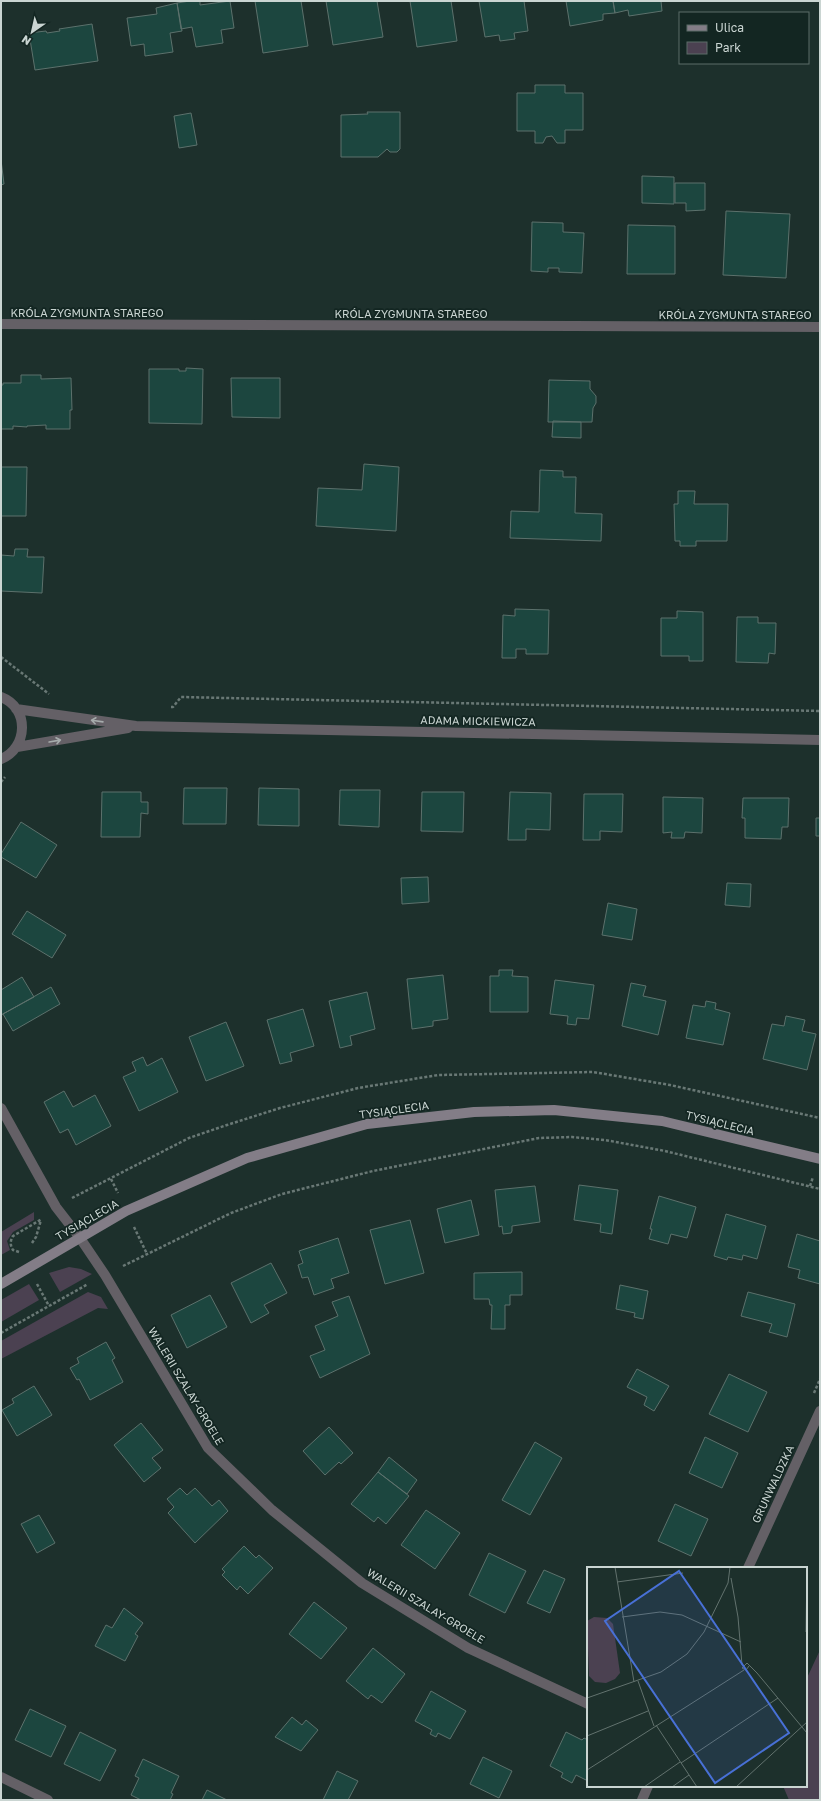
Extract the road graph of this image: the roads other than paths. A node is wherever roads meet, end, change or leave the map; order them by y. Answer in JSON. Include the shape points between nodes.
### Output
{"nodes":[{"id":1,"x":1,"y":324,"type":"edge"},
{"id":2,"x":820,"y":327,"type":"edge"},
{"id":3,"x":1,"y":697,"type":"edge"},
{"id":4,"x":16,"y":709,"type":"junction"},
{"id":5,"x":136,"y":726,"type":"junction"},
{"id":6,"x":820,"y":740,"type":"edge"},
{"id":7,"x":17,"y":747,"type":"junction"},
{"id":8,"x":2,"y":760,"type":"edge"},
{"id":9,"x":1,"y":1108,"type":"edge"},
{"id":10,"x":820,"y":1159,"type":"edge"},
{"id":11,"x":80,"y":1238,"type":"junction"},
{"id":12,"x":1,"y":1284,"type":"edge"},
{"id":13,"x":820,"y":1411,"type":"edge"},
{"id":14,"x":748,"y":1567,"type":"edge"},
{"id":15,"x":587,"y":1704,"type":"edge"},
{"id":16,"x":1,"y":1777,"type":"edge"},
{"id":17,"x":648,"y":1787,"type":"edge"},
{"id":18,"x":48,"y":1800,"type":"edge"},
{"id":19,"x":642,"y":1800,"type":"edge"}],
"edges":[{"from":1,"to":2,"type":"street","name":"KRÓLA ZYGMUNTA STAREGO"},
{"from":3,"to":4,"type":"street"},
{"from":5,"to":4,"type":"street","name":"ADAMA MICKIEWICZA","one_way":true},
{"from":4,"to":7,"type":"street","via":[[22,724],[22,734]]},
{"from":5,"to":6,"type":"street","name":"ADAMA MICKIEWICZA"},
{"from":7,"to":5,"type":"street","name":"ADAMA MICKIEWICZA","one_way":true},
{"from":7,"to":8,"type":"street"},
{"from":9,"to":11,"type":"street","name":"WALERII SZALAY-GROELE","via":[[56,1207]]},
{"from":10,"to":11,"type":"street","name":"TYSIĄCLECIA","via":[[662,1121],[554,1110],[474,1112],[367,1124],[247,1158],[126,1211]]},
{"from":11,"to":12,"type":"street","name":"TYSIĄCLECIA"},
{"from":11,"to":15,"type":"street","name":"WALERII SZALAY-GROELE","via":[[105,1275],[208,1448],[272,1510],[375,1591],[468,1648]]},
{"from":13,"to":14,"type":"street","name":"GRUNWALDZKA"},
{"from":16,"to":18,"type":"street"},
{"from":17,"to":19,"type":"street"}]}
